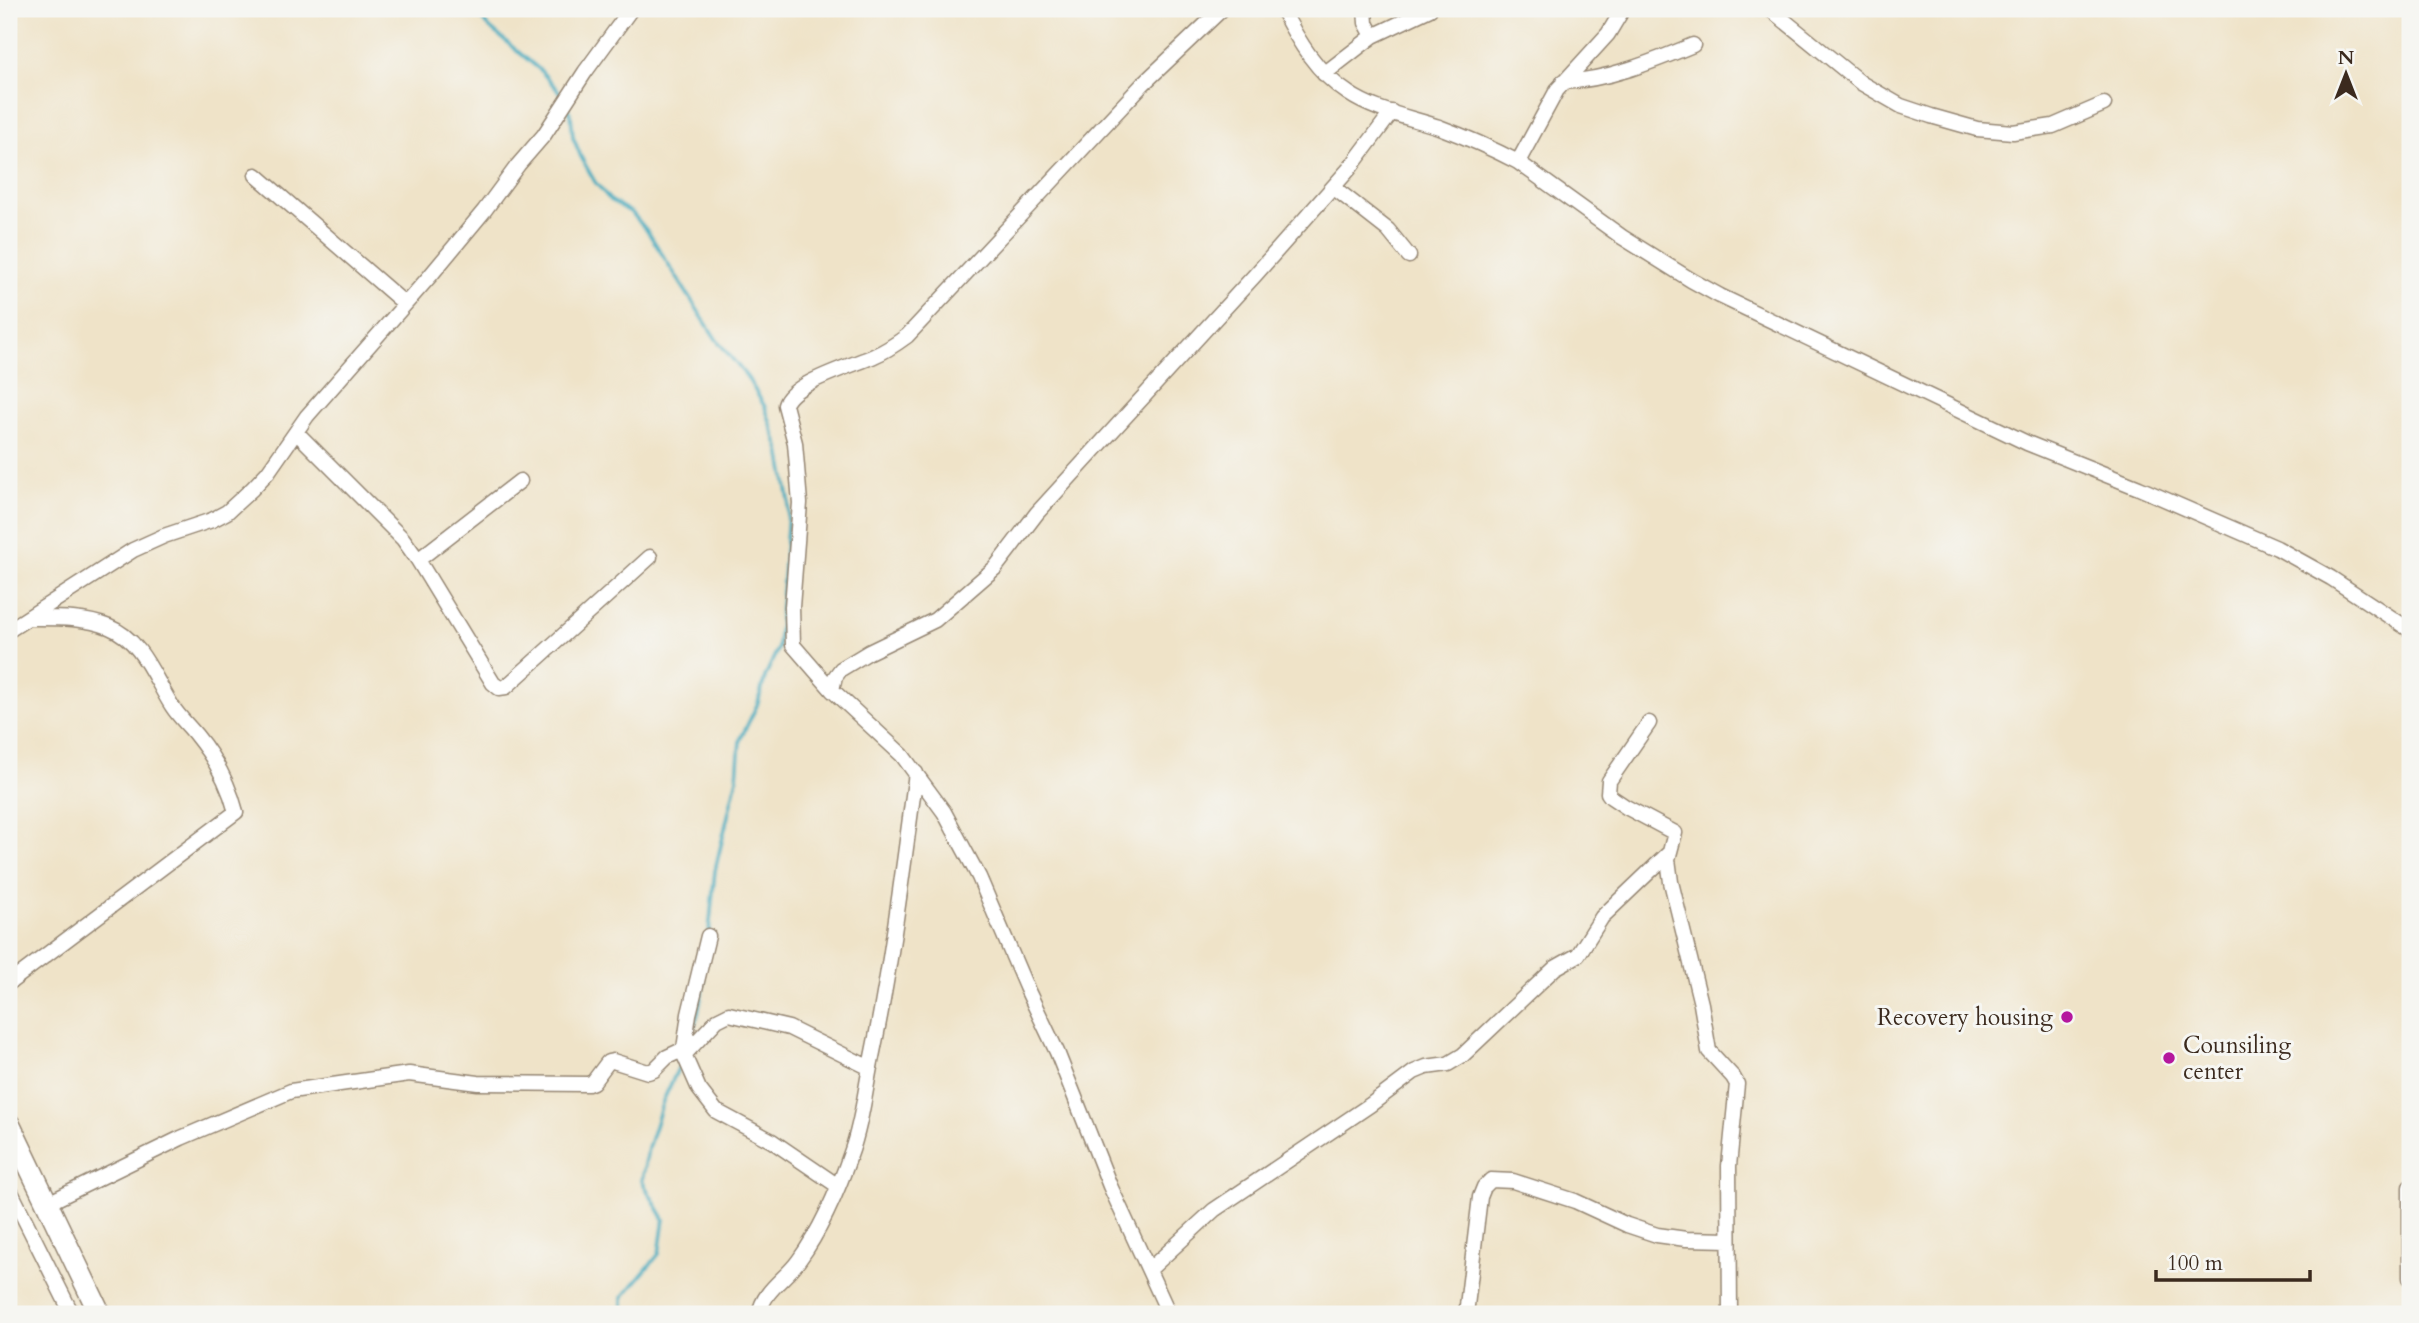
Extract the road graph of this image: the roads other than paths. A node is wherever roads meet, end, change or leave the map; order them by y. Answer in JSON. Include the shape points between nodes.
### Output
{"nodes":[{"id":1,"x":631,"y":9,"type":"edge"},
{"id":2,"x":1222,"y":9,"type":"edge"},
{"id":3,"x":1282,"y":9,"type":"edge"},
{"id":4,"x":1365,"y":9,"type":"edge"},
{"id":5,"x":1430,"y":9,"type":"edge"},
{"id":6,"x":1623,"y":9,"type":"edge"},
{"id":7,"x":1770,"y":9,"type":"edge"},
{"id":8,"x":1373,"y":36,"type":"junction"},
{"id":9,"x":1693,"y":45,"type":"dead end"},
{"id":10,"x":1324,"y":74,"type":"junction"},
{"id":11,"x":1563,"y":82,"type":"junction"},
{"id":12,"x":2104,"y":104,"type":"dead end"},
{"id":13,"x":1392,"y":112,"type":"junction"},
{"id":14,"x":1518,"y":162,"type":"junction"},
{"id":15,"x":256,"y":175,"type":"dead end"},
{"id":16,"x":1333,"y":187,"type":"junction"},
{"id":17,"x":1409,"y":256,"type":"dead end"},
{"id":18,"x":405,"y":303,"type":"junction"},
{"id":19,"x":296,"y":432,"type":"junction"},
{"id":20,"x":520,"y":481,"type":"dead end"},
{"id":21,"x":650,"y":556,"type":"dead end"},
{"id":22,"x":418,"y":560,"type":"junction"},
{"id":23,"x":29,"y":618,"type":"junction"},
{"id":24,"x":9,"y":630,"type":"edge"},
{"id":25,"x":2410,"y":630,"type":"edge"},
{"id":26,"x":832,"y":690,"type":"junction"},
{"id":27,"x":1649,"y":723,"type":"dead end"},
{"id":28,"x":916,"y":773,"type":"junction"},
{"id":29,"x":1669,"y":853,"type":"junction"},
{"id":30,"x":708,"y":936,"type":"dead end"},
{"id":31,"x":9,"y":983,"type":"edge"},
{"id":32,"x":684,"y":1052,"type":"junction"},
{"id":33,"x":870,"y":1068,"type":"junction"},
{"id":34,"x":9,"y":1124,"type":"edge"},
{"id":35,"x":838,"y":1186,"type":"junction"},
{"id":36,"x":9,"y":1188,"type":"edge"},
{"id":37,"x":2410,"y":1188,"type":"edge"},
{"id":38,"x":48,"y":1203,"type":"junction"},
{"id":39,"x":1729,"y":1240,"type":"junction"},
{"id":40,"x":1150,"y":1269,"type":"junction"},
{"id":41,"x":2410,"y":1278,"type":"edge"},
{"id":42,"x":72,"y":1314,"type":"edge"},
{"id":43,"x":100,"y":1314,"type":"edge"},
{"id":44,"x":759,"y":1314,"type":"edge"},
{"id":45,"x":1169,"y":1314,"type":"edge"},
{"id":46,"x":1466,"y":1314,"type":"edge"},
{"id":47,"x":1730,"y":1314,"type":"edge"}],
"edges":[{"from":1,"to":18,"type":"street","via":[[544,135]]},
{"from":2,"to":26,"type":"street","via":[[1160,66],[907,336],[874,356],[814,380],[786,399],[800,503],[792,640],[794,649]]},
{"from":3,"to":10,"type":"street"},
{"from":4,"to":8,"type":"street"},
{"from":5,"to":8,"type":"street"},
{"from":6,"to":11,"type":"street","via":[[1608,34]]},
{"from":7,"to":12,"type":"street","via":[[1861,83],[1901,106],[1931,116],[1977,129],[2013,132],[2053,126]]},
{"from":8,"to":10,"type":"street"},
{"from":9,"to":11,"type":"street","via":[[1598,78]]},
{"from":10,"to":13,"type":"street","via":[[1347,93]]},
{"from":11,"to":14,"type":"street"},
{"from":13,"to":14,"type":"street"},
{"from":13,"to":16,"type":"street"},
{"from":14,"to":25,"type":"street","via":[[1691,280],[2027,443],[2277,548]]},
{"from":15,"to":18,"type":"street"},
{"from":16,"to":17,"type":"street","via":[[1373,216]]},
{"from":16,"to":26,"type":"street","via":[[1037,513],[995,568],[935,620],[841,669]]},
{"from":18,"to":19,"type":"street"},
{"from":19,"to":22,"type":"street","via":[[403,539]]},
{"from":19,"to":23,"type":"street","via":[[268,472],[227,512],[133,550]]},
{"from":20,"to":22,"type":"street"},
{"from":21,"to":22,"type":"street","via":[[502,688],[493,683]]},
{"from":23,"to":24,"type":"street"},
{"from":23,"to":31,"type":"street","via":[[89,622],[111,628],[131,642],[205,747],[236,812]]},
{"from":26,"to":28,"type":"street"},
{"from":27,"to":29,"type":"street","via":[[1609,781],[1608,793],[1673,831]]},
{"from":28,"to":33,"type":"street"},
{"from":28,"to":40,"type":"street","via":[[944,812],[979,877],[1057,1052],[1105,1175]]},
{"from":29,"to":39,"type":"street","via":[[1709,1051],[1737,1084],[1729,1166]]},
{"from":29,"to":40,"type":"street","via":[[1602,918],[1578,955],[1555,968],[1463,1055],[1448,1064],[1414,1072],[1214,1210]]},
{"from":30,"to":32,"type":"street"},
{"from":32,"to":33,"type":"street","via":[[729,1014],[789,1028]]},
{"from":32,"to":35,"type":"street","via":[[712,1108]]},
{"from":32,"to":38,"type":"street","via":[[667,1057],[648,1072],[608,1062],[588,1084],[478,1083],[408,1074],[291,1091]]},
{"from":33,"to":35,"type":"street","via":[[862,1118]]},
{"from":34,"to":38,"type":"highway"},
{"from":35,"to":44,"type":"street","via":[[799,1261],[771,1288]]},
{"from":36,"to":42,"type":"street"},
{"from":37,"to":41,"type":"street"},
{"from":38,"to":43,"type":"highway"},
{"from":39,"to":46,"type":"street","via":[[1657,1235],[1575,1201],[1513,1181],[1491,1180],[1480,1197]]},
{"from":39,"to":47,"type":"street"},
{"from":40,"to":45,"type":"street"}]}
